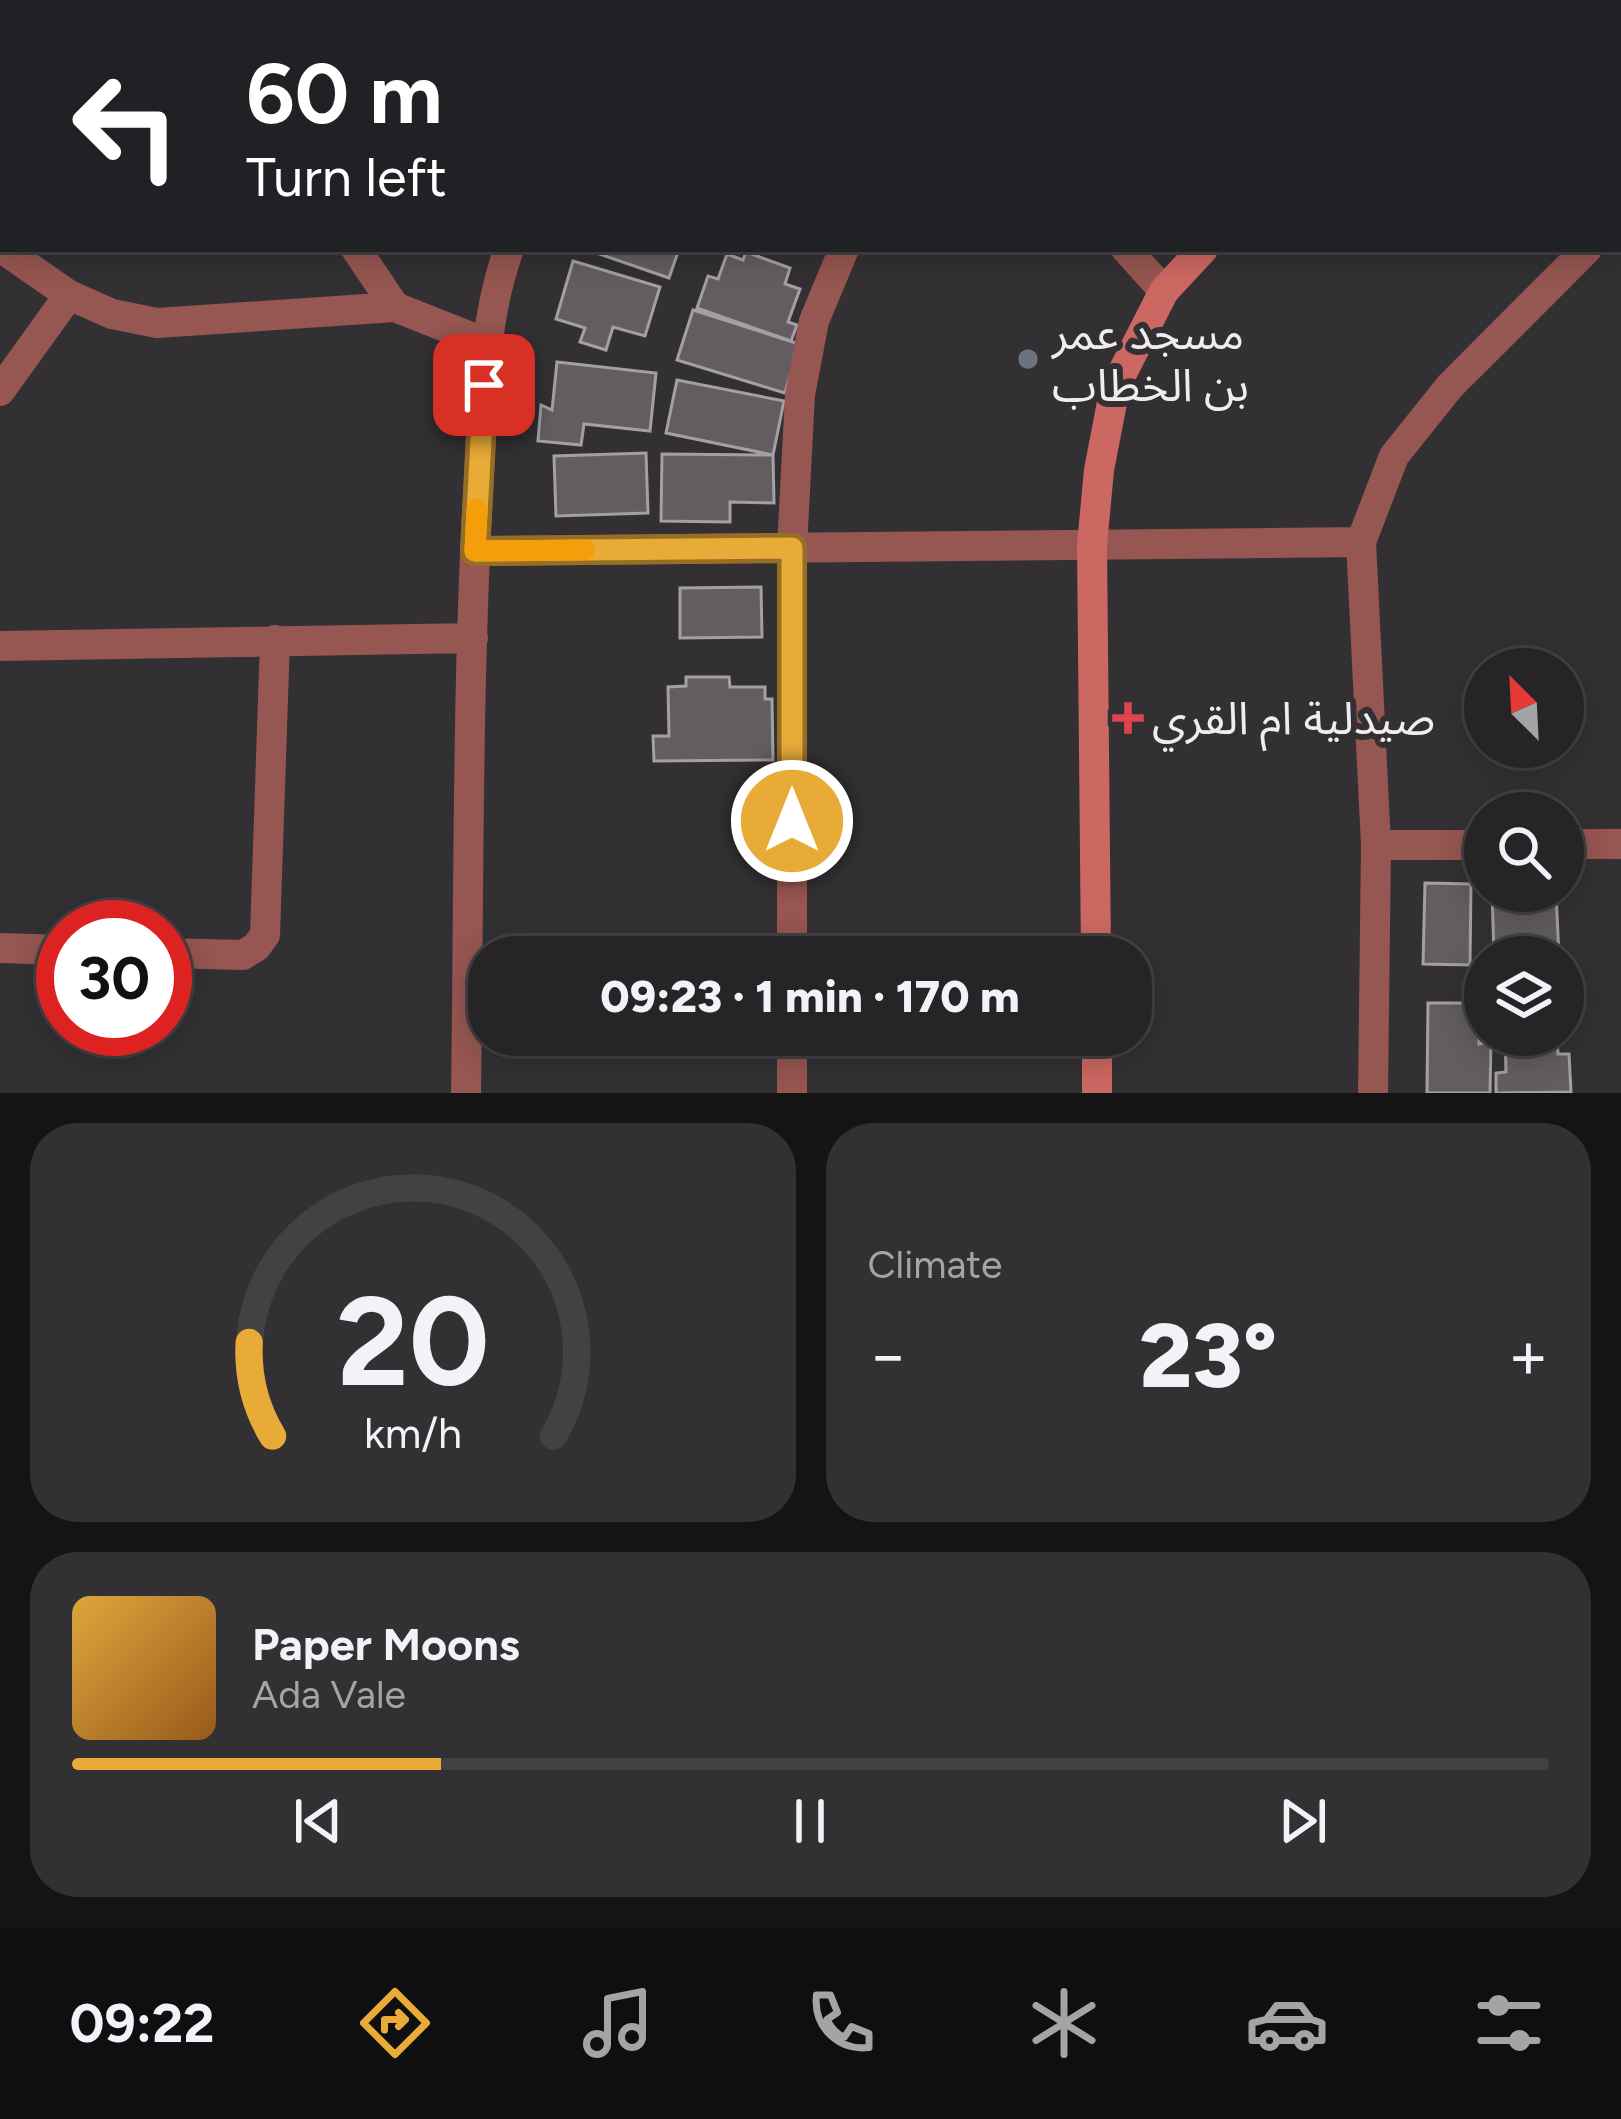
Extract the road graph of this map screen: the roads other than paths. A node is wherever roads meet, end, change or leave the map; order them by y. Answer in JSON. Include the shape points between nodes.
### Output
{"nodes":[{"id":1,"x":7,"y":252,"type":"edge"},
{"id":2,"x":358,"y":252,"type":"edge"},
{"id":3,"x":508,"y":252,"type":"edge"},
{"id":4,"x":843,"y":252,"type":"edge"},
{"id":5,"x":1129,"y":252,"type":"edge"},
{"id":6,"x":1200,"y":252,"type":"edge"},
{"id":7,"x":1584,"y":252,"type":"edge"},
{"id":8,"x":1164,"y":291,"type":"junction"},
{"id":9,"x":69,"y":296,"type":"junction"},
{"id":10,"x":395,"y":308,"type":"junction"},
{"id":11,"x":487,"y":343,"type":"junction"},
{"id":12,"x":0,"y":391,"type":"edge"},
{"id":13,"x":1361,"y":542,"type":"junction"},
{"id":14,"x":1092,"y":545,"type":"junction"},
{"id":15,"x":792,"y":548,"type":"junction"},
{"id":16,"x":475,"y":551,"type":"junction"},
{"id":17,"x":473,"y":638,"type":"junction"},
{"id":18,"x":274,"y":640,"type":"junction"},
{"id":19,"x":0,"y":646,"type":"edge"},
{"id":20,"x":1464,"y":844,"type":"edge"},
{"id":21,"x":1584,"y":844,"type":"edge"},
{"id":22,"x":1621,"y":844,"type":"edge"},
{"id":23,"x":1376,"y":845,"type":"junction"},
{"id":24,"x":792,"y":936,"type":"edge"},
{"id":25,"x":1096,"y":936,"type":"edge"},
{"id":26,"x":0,"y":948,"type":"edge"},
{"id":27,"x":36,"y":949,"type":"edge"},
{"id":28,"x":192,"y":953,"type":"edge"},
{"id":29,"x":792,"y":1056,"type":"edge"},
{"id":30,"x":1097,"y":1056,"type":"edge"},
{"id":31,"x":466,"y":1093,"type":"edge"},
{"id":32,"x":792,"y":1093,"type":"edge"},
{"id":33,"x":1097,"y":1093,"type":"edge"},
{"id":34,"x":1373,"y":1093,"type":"edge"}],
"edges":[{"from":1,"to":9,"type":"street"},
{"from":2,"to":10,"type":"street"},
{"from":3,"to":11,"type":"street"},
{"from":4,"to":15,"type":"street","via":[[814,321],[800,395]]},
{"from":5,"to":8,"type":"street"},
{"from":6,"to":8,"type":"main road"},
{"from":7,"to":13,"type":"street","via":[[1450,386],[1394,456]]},
{"from":8,"to":14,"type":"main road","via":[[1115,387]]},
{"from":9,"to":10,"type":"street","via":[[157,323]]},
{"from":9,"to":12,"type":"street"},
{"from":10,"to":11,"type":"street"},
{"from":11,"to":16,"type":"street"},
{"from":13,"to":14,"type":"street"},
{"from":13,"to":23,"type":"street"},
{"from":14,"to":15,"type":"street"},
{"from":14,"to":25,"type":"main road"},
{"from":15,"to":16,"type":"street"},
{"from":15,"to":24,"type":"street"},
{"from":16,"to":17,"type":"street"},
{"from":17,"to":18,"type":"street"},
{"from":17,"to":31,"type":"street"},
{"from":18,"to":19,"type":"street"},
{"from":18,"to":28,"type":"street","via":[[265,935],[243,955]]},
{"from":20,"to":23,"type":"street"},
{"from":21,"to":22,"type":"street"},
{"from":23,"to":34,"type":"street"},
{"from":26,"to":27,"type":"street"},
{"from":29,"to":32,"type":"street"},
{"from":30,"to":33,"type":"main road"}]}
